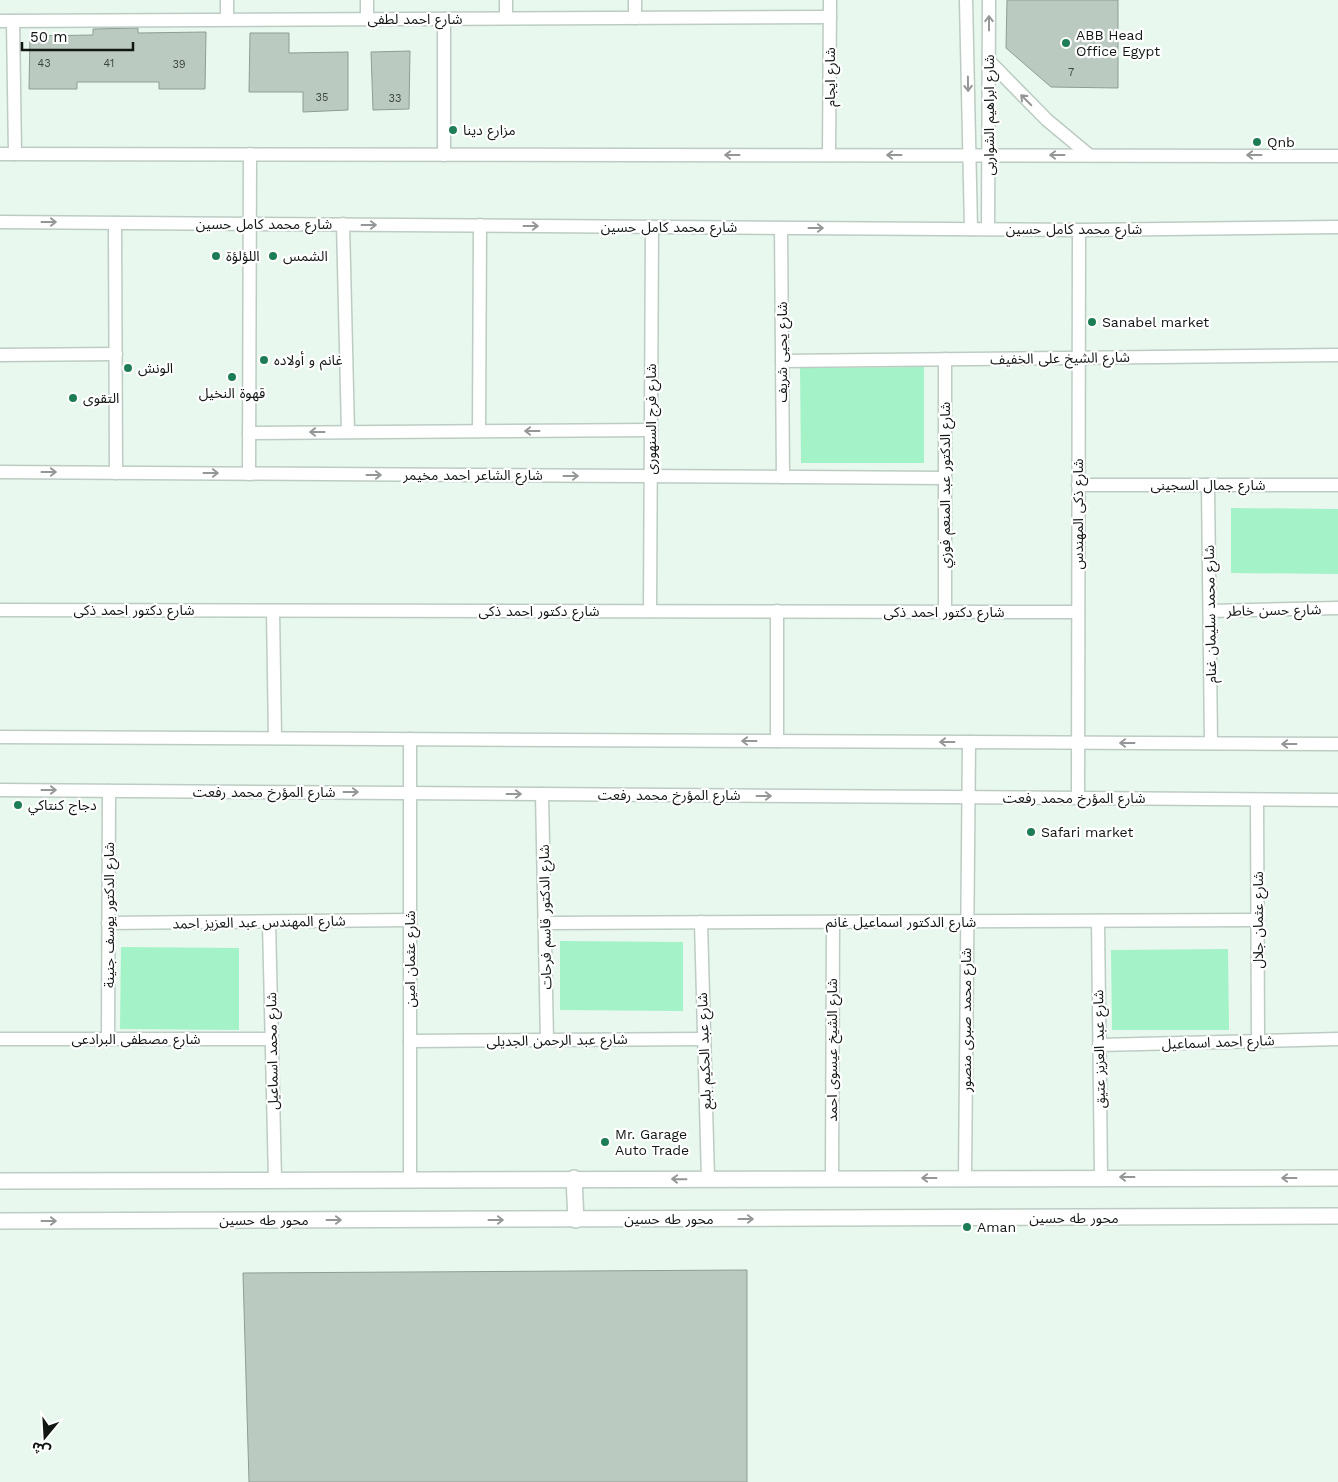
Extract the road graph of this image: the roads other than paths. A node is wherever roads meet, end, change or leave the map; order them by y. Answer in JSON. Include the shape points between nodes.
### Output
{"nodes":[{"id":1,"x":227,"y":0,"type":"edge"},
{"id":2,"x":367,"y":0,"type":"edge"},
{"id":3,"x":506,"y":0,"type":"edge"},
{"id":4,"x":635,"y":0,"type":"edge"},
{"id":5,"x":830,"y":0,"type":"edge"},
{"id":6,"x":966,"y":0,"type":"edge"},
{"id":7,"x":989,"y":0,"type":"edge"},
{"id":8,"x":830,"y":17,"type":"junction"},
{"id":9,"x":506,"y":18,"type":"junction"},
{"id":10,"x":635,"y":18,"type":"junction"},
{"id":11,"x":227,"y":19,"type":"junction"},
{"id":12,"x":366,"y":19,"type":"junction"},
{"id":13,"x":444,"y":19,"type":"junction"},
{"id":14,"x":6,"y":21,"type":"edge"},
{"id":15,"x":989,"y":61,"type":"junction"},
{"id":16,"x":0,"y":154,"type":"edge"},
{"id":17,"x":15,"y":154,"type":"junction"},
{"id":18,"x":250,"y":154,"type":"junction"},
{"id":19,"x":444,"y":154,"type":"junction"},
{"id":20,"x":829,"y":155,"type":"junction"},
{"id":21,"x":970,"y":155,"type":"junction"},
{"id":22,"x":989,"y":155,"type":"junction"},
{"id":23,"x":1089,"y":155,"type":"junction"},
{"id":24,"x":1338,"y":156,"type":"edge"},
{"id":25,"x":0,"y":222,"type":"edge"},
{"id":26,"x":115,"y":222,"type":"junction"},
{"id":27,"x":250,"y":224,"type":"junction"},
{"id":28,"x":343,"y":224,"type":"junction"},
{"id":29,"x":480,"y":225,"type":"junction"},
{"id":30,"x":652,"y":226,"type":"junction"},
{"id":31,"x":1338,"y":227,"type":"edge"},
{"id":32,"x":781,"y":228,"type":"junction"},
{"id":33,"x":971,"y":229,"type":"junction"},
{"id":34,"x":988,"y":229,"type":"junction"},
{"id":35,"x":1079,"y":230,"type":"junction"},
{"id":36,"x":0,"y":354,"type":"edge"},
{"id":37,"x":116,"y":354,"type":"junction"},
{"id":38,"x":1338,"y":355,"type":"edge"},
{"id":39,"x":1078,"y":358,"type":"junction"},
{"id":40,"x":945,"y":359,"type":"junction"},
{"id":41,"x":782,"y":361,"type":"junction"},
{"id":42,"x":651,"y":430,"type":"junction"},
{"id":43,"x":479,"y":431,"type":"junction"},
{"id":44,"x":348,"y":432,"type":"junction"},
{"id":45,"x":249,"y":433,"type":"junction"},
{"id":46,"x":0,"y":472,"type":"edge"},
{"id":47,"x":116,"y":473,"type":"junction"},
{"id":48,"x":249,"y":474,"type":"junction"},
{"id":49,"x":651,"y":476,"type":"junction"},
{"id":50,"x":783,"y":477,"type":"junction"},
{"id":51,"x":945,"y":478,"type":"junction"},
{"id":52,"x":1078,"y":485,"type":"junction"},
{"id":53,"x":1208,"y":485,"type":"junction"},
{"id":54,"x":1338,"y":485,"type":"edge"},
{"id":55,"x":1338,"y":608,"type":"edge"},
{"id":56,"x":0,"y":610,"type":"edge"},
{"id":57,"x":273,"y":611,"type":"junction"},
{"id":58,"x":650,"y":611,"type":"junction"},
{"id":59,"x":1210,"y":611,"type":"junction"},
{"id":60,"x":777,"y":612,"type":"junction"},
{"id":61,"x":945,"y":612,"type":"junction"},
{"id":62,"x":1078,"y":612,"type":"junction"},
{"id":63,"x":0,"y":736,"type":"edge"},
{"id":64,"x":274,"y":738,"type":"junction"},
{"id":65,"x":410,"y":739,"type":"junction"},
{"id":66,"x":777,"y":741,"type":"junction"},
{"id":67,"x":969,"y":742,"type":"junction"},
{"id":68,"x":1078,"y":743,"type":"junction"},
{"id":69,"x":1211,"y":743,"type":"junction"},
{"id":70,"x":1338,"y":744,"type":"edge"},
{"id":71,"x":0,"y":790,"type":"edge"},
{"id":72,"x":110,"y":791,"type":"junction"},
{"id":73,"x":410,"y":793,"type":"junction"},
{"id":74,"x":542,"y":794,"type":"junction"},
{"id":75,"x":968,"y":797,"type":"junction"},
{"id":76,"x":1078,"y":798,"type":"junction"},
{"id":77,"x":1257,"y":800,"type":"junction"},
{"id":78,"x":1338,"y":800,"type":"edge"},
{"id":79,"x":410,"y":920,"type":"junction"},
{"id":80,"x":1258,"y":920,"type":"junction"},
{"id":81,"x":967,"y":921,"type":"junction"},
{"id":82,"x":1098,"y":921,"type":"junction"},
{"id":83,"x":269,"y":922,"type":"junction"},
{"id":84,"x":701,"y":922,"type":"junction"},
{"id":85,"x":833,"y":922,"type":"junction"},
{"id":86,"x":108,"y":923,"type":"junction"},
{"id":87,"x":545,"y":923,"type":"junction"},
{"id":88,"x":272,"y":1038,"type":"junction"},
{"id":89,"x":704,"y":1038,"type":"junction"},
{"id":90,"x":0,"y":1039,"type":"edge"},
{"id":91,"x":108,"y":1039,"type":"junction"},
{"id":92,"x":1338,"y":1039,"type":"edge"},
{"id":93,"x":547,"y":1040,"type":"junction"},
{"id":94,"x":410,"y":1041,"type":"junction"},
{"id":95,"x":1258,"y":1041,"type":"junction"},
{"id":96,"x":1099,"y":1045,"type":"junction"},
{"id":97,"x":1101,"y":1177,"type":"junction"},
{"id":98,"x":574,"y":1178,"type":"junction"},
{"id":99,"x":965,"y":1178,"type":"junction"},
{"id":100,"x":1338,"y":1178,"type":"edge"},
{"id":101,"x":708,"y":1179,"type":"junction"},
{"id":102,"x":832,"y":1179,"type":"junction"},
{"id":103,"x":275,"y":1180,"type":"junction"},
{"id":104,"x":410,"y":1180,"type":"junction"},
{"id":105,"x":0,"y":1181,"type":"edge"},
{"id":106,"x":1338,"y":1216,"type":"edge"},
{"id":107,"x":576,"y":1220,"type":"junction"},
{"id":108,"x":0,"y":1221,"type":"edge"}],
"edges":[{"from":1,"to":11,"type":"street"},
{"from":2,"to":12,"type":"street"},
{"from":3,"to":9,"type":"street"},
{"from":4,"to":10,"type":"street"},
{"from":5,"to":8,"type":"street","name":"شارع ايجام"},
{"from":6,"to":21,"type":"street","name":"شارع ابراهيم الشواربى","one_way":true},
{"from":15,"to":7,"type":"street","name":"شارع ابراهيم الشواربى","one_way":true},
{"from":8,"to":10,"type":"street","name":"شارع احمد لطفى"},
{"from":8,"to":20,"type":"street","name":"شارع ايجام"},
{"from":9,"to":10,"type":"street","name":"شارع احمد لطفى"},
{"from":9,"to":13,"type":"street","name":"شارع احمد لطفى"},
{"from":11,"to":12,"type":"street","name":"شارع احمد لطفى"},
{"from":11,"to":14,"type":"street","name":"شارع احمد لطفى"},
{"from":12,"to":13,"type":"street","name":"شارع احمد لطفى"},
{"from":13,"to":19,"type":"street"},
{"from":14,"to":17,"type":"street"},
{"from":15,"to":22,"type":"street","name":"شارع ابراهيم الشواربى"},
{"from":23,"to":15,"type":"street","one_way":true,"via":[[1047,120]]},
{"from":16,"to":17,"type":"street"},
{"from":17,"to":18,"type":"street"},
{"from":18,"to":19,"type":"street"},
{"from":18,"to":27,"type":"street"},
{"from":20,"to":19,"type":"street","one_way":true},
{"from":21,"to":20,"type":"street","one_way":true},
{"from":21,"to":22,"type":"street"},
{"from":21,"to":33,"type":"street","name":"شارع ابراهيم الشواربى"},
{"from":23,"to":22,"type":"street","one_way":true},
{"from":22,"to":34,"type":"street","name":"شارع ابراهيم الشواربى"},
{"from":24,"to":23,"type":"street","one_way":true},
{"from":25,"to":26,"type":"street","name":"شارع محمد كامل حسين","one_way":true},
{"from":26,"to":27,"type":"street","name":"شارع محمد كامل حسين"},
{"from":26,"to":37,"type":"street"},
{"from":27,"to":28,"type":"street","name":"شارع محمد كامل حسين"},
{"from":27,"to":45,"type":"street"},
{"from":28,"to":29,"type":"street","name":"شارع محمد كامل حسين","one_way":true},
{"from":28,"to":44,"type":"street"},
{"from":29,"to":30,"type":"street","name":"شارع محمد كامل حسين","one_way":true},
{"from":29,"to":43,"type":"street"},
{"from":30,"to":32,"type":"street","name":"شارع محمد كامل حسين"},
{"from":30,"to":42,"type":"street","name":"شارع فرج السنهورى"},
{"from":31,"to":35,"type":"street","name":"شارع محمد كامل حسين"},
{"from":32,"to":33,"type":"street","name":"شارع محمد كامل حسين","one_way":true},
{"from":32,"to":41,"type":"street","name":"شارع يحيى شريف"},
{"from":33,"to":34,"type":"street","name":"شارع محمد كامل حسين"},
{"from":34,"to":35,"type":"street","name":"شارع محمد كامل حسين"},
{"from":35,"to":39,"type":"street","name":"شارع ذكى المهندس"},
{"from":36,"to":37,"type":"street"},
{"from":37,"to":47,"type":"street"},
{"from":38,"to":39,"type":"street","name":"شارع الشيخ على الخفيف"},
{"from":39,"to":40,"type":"street","name":"شارع الشيخ على الخفيف"},
{"from":39,"to":52,"type":"street","name":"شارع ذكى المهندس"},
{"from":40,"to":41,"type":"street","name":"شارع الشيخ على الخفيف"},
{"from":40,"to":51,"type":"street","name":"شارع الدكتور عبد المنعم فوزي"},
{"from":41,"to":50,"type":"street","name":"شارع يحيى شريف"},
{"from":42,"to":43,"type":"street","one_way":true},
{"from":42,"to":49,"type":"street","name":"شارع فرج السنهورى"},
{"from":43,"to":44,"type":"street"},
{"from":44,"to":45,"type":"street","one_way":true},
{"from":45,"to":48,"type":"street"},
{"from":46,"to":47,"type":"street","name":"شارع الشاعر احمد مخيمر","one_way":true},
{"from":47,"to":48,"type":"street","name":"شارع الشاعر احمد مخيمر","one_way":true},
{"from":48,"to":49,"type":"street","name":"شارع الشاعر احمد مخيمر","one_way":true},
{"from":49,"to":50,"type":"street","name":"شارع الشاعر احمد مخيمر"},
{"from":49,"to":58,"type":"street","name":"شارع فرج السنهورى"},
{"from":50,"to":51,"type":"street","name":"شارع الشاعر احمد مخيمر"},
{"from":51,"to":61,"type":"street","name":"شارع الدكتور عبد المنعم فوزي"},
{"from":52,"to":53,"type":"street","name":"شارع جمال السجينى"},
{"from":52,"to":62,"type":"street","name":"شارع ذكى المهندس"},
{"from":53,"to":54,"type":"street","name":"شارع جمال السجينى"},
{"from":53,"to":59,"type":"street","name":"شارع محمد سليمان غنام"},
{"from":55,"to":59,"type":"street","name":"شارع حسن خاطر"},
{"from":56,"to":57,"type":"street","name":"شارع دكتور احمد ذكى"},
{"from":57,"to":58,"type":"street","name":"شارع دكتور احمد ذكى"},
{"from":57,"to":64,"type":"street"},
{"from":58,"to":60,"type":"street","name":"شارع دكتور احمد ذكى"},
{"from":59,"to":69,"type":"street","name":"شارع محمد سليمان غنام"},
{"from":60,"to":61,"type":"street","name":"شارع دكتور احمد ذكى"},
{"from":60,"to":66,"type":"street"},
{"from":61,"to":62,"type":"street","name":"شارع دكتور احمد ذكى"},
{"from":62,"to":68,"type":"street","name":"شارع ذكى المهندس"},
{"from":63,"to":64,"type":"street"},
{"from":64,"to":65,"type":"street"},
{"from":66,"to":65,"type":"street","one_way":true},
{"from":65,"to":73,"type":"street","name":"شارع عثمان امين"},
{"from":67,"to":66,"type":"street","one_way":true},
{"from":67,"to":68,"type":"street"},
{"from":67,"to":75,"type":"street","name":"شارع محمد صبرى منصور"},
{"from":69,"to":68,"type":"street","one_way":true},
{"from":68,"to":76,"type":"street","name":"شارع ذكى المهندس"},
{"from":70,"to":69,"type":"street","one_way":true},
{"from":71,"to":72,"type":"street","name":"شارع المؤرخ محمد رفعت","one_way":true},
{"from":72,"to":73,"type":"street","name":"شارع المؤرخ محمد رفعت","one_way":true},
{"from":72,"to":86,"type":"street","name":"شارع الدكتور يوسف جنينة"},
{"from":73,"to":74,"type":"street","name":"شارع المؤرخ محمد رفعت","one_way":true},
{"from":73,"to":79,"type":"street","name":"شارع عثمان امين"},
{"from":74,"to":75,"type":"street","name":"شارع المؤرخ محمد رفعت","one_way":true},
{"from":74,"to":87,"type":"street","name":"شارع الدكتور قاسم فرحات"},
{"from":75,"to":76,"type":"street","name":"شارع المؤرخ محمد رفعت"},
{"from":75,"to":81,"type":"street","name":"شارع محمد صبرى منصور"},
{"from":76,"to":77,"type":"street","name":"شارع المؤرخ محمد رفعت"},
{"from":77,"to":78,"type":"street","name":"شارع المؤرخ محمد رفعت"},
{"from":77,"to":80,"type":"street","name":"شارع عثمان جلال"},
{"from":79,"to":83,"type":"street","name":"شارع المهندس عبد العزيز احمد"},
{"from":79,"to":94,"type":"street","name":"شارع عثمان امين"},
{"from":80,"to":82,"type":"street","name":"شارع الدكتور اسماعيل غانم"},
{"from":80,"to":95,"type":"street","name":"شارع عثمان جلال"},
{"from":81,"to":82,"type":"street","name":"شارع الدكتور اسماعيل غانم"},
{"from":81,"to":85,"type":"street","name":"شارع الدكتور اسماعيل غانم"},
{"from":81,"to":99,"type":"street","name":"شارع محمد صبرى منصور"},
{"from":82,"to":96,"type":"street","name":"شارع عبد العزيز عتيق"},
{"from":83,"to":86,"type":"street","name":"شارع المهندس عبد العزيز احمد"},
{"from":83,"to":88,"type":"street","name":"شارع محمد اسماعيل"},
{"from":84,"to":85,"type":"street","name":"شارع الدكتور اسماعيل غانم"},
{"from":84,"to":87,"type":"street","name":"شارع الدكتور اسماعيل غانم"},
{"from":84,"to":89,"type":"street","name":"شارع عبد الحكيم بلبع"},
{"from":85,"to":102,"type":"street","name":"شارع الشيخ عيسوى احمد"},
{"from":86,"to":91,"type":"street","name":"شارع الدكتور يوسف جنينة"},
{"from":87,"to":93,"type":"street","name":"شارع الدكتور قاسم فرحات"},
{"from":88,"to":91,"type":"street","name":"شارع مصطفى البرادعى"},
{"from":88,"to":103,"type":"street","name":"شارع محمد اسماعيل"},
{"from":89,"to":93,"type":"street","name":"شارع عبد الرحمن الجديلى"},
{"from":89,"to":101,"type":"street","name":"شارع عبد الحكيم بلبع"},
{"from":90,"to":91,"type":"street","name":"شارع مصطفى البرادعى"},
{"from":92,"to":95,"type":"street","name":"شارع احمد اسماعيل"},
{"from":93,"to":94,"type":"street","name":"شارع عبد الرحمن الجديلى"},
{"from":94,"to":104,"type":"street","name":"شارع عثمان امين"},
{"from":95,"to":96,"type":"street","name":"شارع احمد اسماعيل"},
{"from":96,"to":97,"type":"street","name":"شارع عبد العزيز عتيق"},
{"from":97,"to":99,"type":"street"},
{"from":100,"to":97,"type":"street","one_way":true},
{"from":101,"to":98,"type":"street","one_way":true},
{"from":98,"to":104,"type":"street"},
{"from":98,"to":107,"type":"street"},
{"from":99,"to":102,"type":"street","one_way":true},
{"from":101,"to":102,"type":"street"},
{"from":103,"to":104,"type":"street"},
{"from":103,"to":105,"type":"street"},
{"from":107,"to":106,"type":"street","name":"محور طه حسين","one_way":true},
{"from":108,"to":107,"type":"street","name":"محور طه حسين","one_way":true}]}
